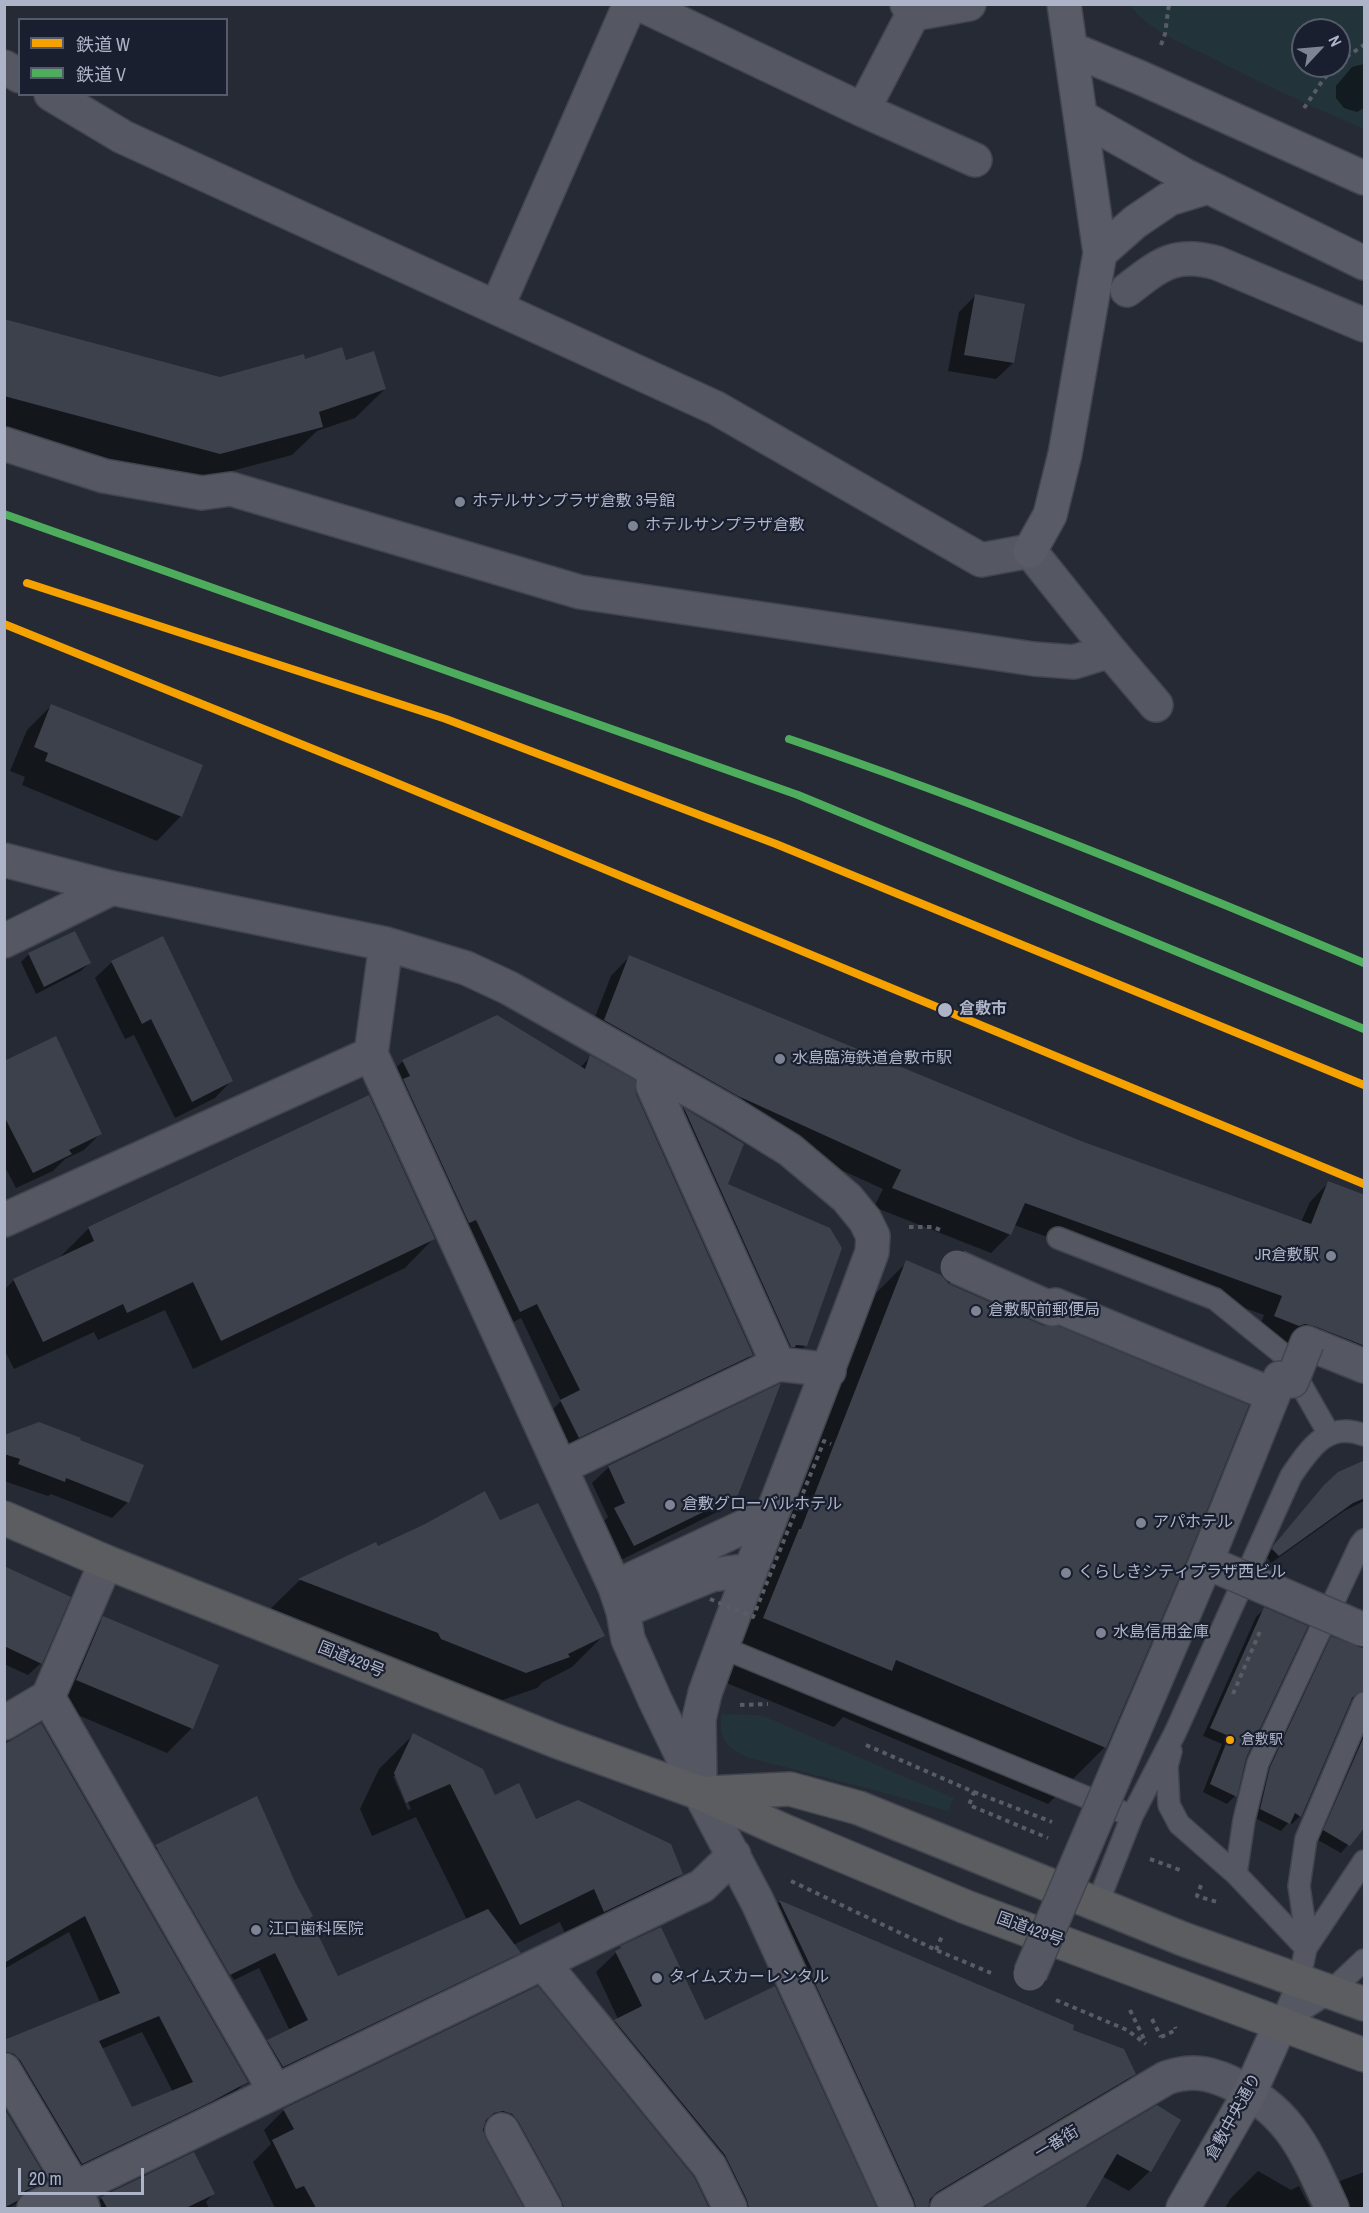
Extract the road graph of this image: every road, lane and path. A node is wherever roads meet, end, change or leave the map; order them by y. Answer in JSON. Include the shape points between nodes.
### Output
{"nodes":[{"id":1,"x":630,"y":4,"type":"edge"},
{"id":2,"x":640,"y":4,"type":"edge"},
{"id":3,"x":969,"y":4,"type":"edge"},
{"id":4,"x":1064,"y":4,"type":"edge"},
{"id":5,"x":1169,"y":4,"type":"edge"},
{"id":6,"x":910,"y":9,"type":"edge"},
{"id":7,"x":1365,"y":45,"type":"edge"},
{"id":8,"x":1071,"y":49,"type":"junction"},
{"id":9,"x":1158,"y":51,"type":"dead end"},
{"id":10,"x":1351,"y":54,"type":"edge"},
{"id":11,"x":4,"y":67,"type":"edge"},
{"id":12,"x":18,"y":75,"type":"edge"},
{"id":13,"x":1325,"y":78,"type":"edge"},
{"id":14,"x":54,"y":96,"type":"edge"},
{"id":15,"x":863,"y":110,"type":"junction"},
{"id":16,"x":1299,"y":116,"type":"dead end"},
{"id":17,"x":1081,"y":117,"type":"junction"},
{"id":18,"x":975,"y":160,"type":"dead end"},
{"id":19,"x":1365,"y":178,"type":"edge"},
{"id":20,"x":1208,"y":187,"type":"junction"},
{"id":21,"x":1100,"y":253,"type":"junction"},
{"id":22,"x":1365,"y":263,"type":"edge"},
{"id":23,"x":1127,"y":290,"type":"dead end"},
{"id":24,"x":497,"y":307,"type":"junction"},
{"id":25,"x":1365,"y":325,"type":"edge"},
{"id":26,"x":4,"y":444,"type":"edge"},
{"id":27,"x":1030,"y":551,"type":"junction"},
{"id":28,"x":1110,"y":651,"type":"junction"},
{"id":29,"x":1156,"y":705,"type":"dead end"},
{"id":30,"x":4,"y":861,"type":"edge"},
{"id":31,"x":112,"y":888,"type":"junction"},
{"id":32,"x":4,"y":941,"type":"edge"},
{"id":33,"x":386,"y":944,"type":"junction"},
{"id":34,"x":371,"y":1054,"type":"junction"},
{"id":35,"x":654,"y":1071,"type":"junction"},
{"id":36,"x":4,"y":1220,"type":"edge"},
{"id":37,"x":1058,"y":1238,"type":"dead end"},
{"id":38,"x":957,"y":1267,"type":"dead end"},
{"id":39,"x":778,"y":1364,"type":"junction"},
{"id":40,"x":1365,"y":1366,"type":"edge"},
{"id":41,"x":829,"y":1371,"type":"junction"},
{"id":42,"x":1273,"y":1395,"type":"junction"},
{"id":43,"x":1329,"y":1434,"type":"junction"},
{"id":44,"x":1365,"y":1435,"type":"edge"},
{"id":45,"x":831,"y":1444,"type":"dead end"},
{"id":46,"x":561,"y":1467,"type":"junction"},
{"id":47,"x":771,"y":1514,"type":"junction"},
{"id":48,"x":4,"y":1518,"type":"edge"},
{"id":49,"x":1365,"y":1540,"type":"edge"},
{"id":50,"x":106,"y":1562,"type":"junction"},
{"id":51,"x":1206,"y":1562,"type":"junction"},
{"id":52,"x":751,"y":1570,"type":"junction"},
{"id":53,"x":619,"y":1599,"type":"junction"},
{"id":54,"x":710,"y":1599,"type":"dead end"},
{"id":55,"x":1261,"y":1629,"type":"dead end"},
{"id":56,"x":1365,"y":1630,"type":"edge"},
{"id":57,"x":721,"y":1647,"type":"junction"},
{"id":58,"x":1233,"y":1694,"type":"dead end"},
{"id":59,"x":48,"y":1697,"type":"junction"},
{"id":60,"x":1365,"y":1703,"type":"edge"},
{"id":61,"x":770,"y":1704,"type":"dead end"},
{"id":62,"x":731,"y":1705,"type":"dead end"},
{"id":63,"x":4,"y":1723,"type":"edge"},
{"id":64,"x":1175,"y":1733,"type":"junction"},
{"id":65,"x":856,"y":1741,"type":"dead end"},
{"id":66,"x":974,"y":1792,"type":"junction"},
{"id":67,"x":700,"y":1793,"type":"junction"},
{"id":68,"x":1132,"y":1816,"type":"junction"},
{"id":69,"x":1057,"y":1824,"type":"dead end"},
{"id":70,"x":1050,"y":1839,"type":"dead end"},
{"id":71,"x":734,"y":1855,"type":"junction"},
{"id":72,"x":1144,"y":1857,"type":"dead end"},
{"id":73,"x":1365,"y":1861,"type":"edge"},
{"id":74,"x":1184,"y":1871,"type":"dead end"},
{"id":75,"x":1236,"y":1874,"type":"junction"},
{"id":76,"x":787,"y":1879,"type":"dead end"},
{"id":77,"x":1203,"y":1879,"type":"dead end"},
{"id":78,"x":1197,"y":1896,"type":"dead end"},
{"id":79,"x":1097,"y":1905,"type":"junction"},
{"id":80,"x":1306,"y":1948,"type":"junction"},
{"id":81,"x":1365,"y":1960,"type":"edge"},
{"id":82,"x":543,"y":1963,"type":"junction"},
{"id":83,"x":1015,"y":1975,"type":"joint"},
{"id":84,"x":1299,"y":1981,"type":"junction"},
{"id":85,"x":1330,"y":1992,"type":"junction"},
{"id":86,"x":1053,"y":1999,"type":"dead end"},
{"id":87,"x":1365,"y":2004,"type":"edge"},
{"id":88,"x":1128,"y":2008,"type":"dead end"},
{"id":89,"x":1281,"y":2023,"type":"junction"},
{"id":90,"x":1156,"y":2029,"type":"dead end"},
{"id":91,"x":1146,"y":2044,"type":"junction"},
{"id":92,"x":1365,"y":2055,"type":"edge"},
{"id":93,"x":4,"y":2070,"type":"edge"},
{"id":94,"x":275,"y":2091,"type":"junction"},
{"id":95,"x":1250,"y":2092,"type":"junction"},
{"id":96,"x":502,"y":2130,"type":"dead end"},
{"id":97,"x":79,"y":2198,"type":"edge"},
{"id":98,"x":34,"y":2208,"type":"edge"},
{"id":99,"x":545,"y":2208,"type":"edge"},
{"id":100,"x":730,"y":2208,"type":"edge"},
{"id":101,"x":897,"y":2208,"type":"edge"},
{"id":102,"x":947,"y":2208,"type":"edge"},
{"id":103,"x":1183,"y":2208,"type":"edge"},
{"id":104,"x":1332,"y":2208,"type":"edge"}],
"edges":[{"from":1,"to":24,"type":"street"},
{"from":2,"to":15,"type":"street"},
{"from":3,"to":6,"type":"street"},
{"from":4,"to":8,"type":"street"},
{"from":5,"to":9,"type":"path"},
{"from":6,"to":15,"type":"street"},
{"from":7,"to":10,"type":"path"},
{"from":8,"to":17,"type":"street"},
{"from":8,"to":19,"type":"street"},
{"from":11,"to":12,"type":"street"},
{"from":13,"to":16,"type":"path"},
{"from":14,"to":24,"type":"street","via":[[123,137]]},
{"from":15,"to":18,"type":"street"},
{"from":17,"to":20,"type":"street"},
{"from":17,"to":21,"type":"street"},
{"from":20,"to":21,"type":"street","via":[[1169,199]]},
{"from":20,"to":22,"type":"street"},
{"from":21,"to":27,"type":"street","via":[[1065,454],[1050,515]]},
{"from":23,"to":25,"type":"street","via":[[1156,268],[1197,257]]},
{"from":24,"to":27,"type":"street","via":[[716,408],[981,560]]},
{"from":26,"to":28,"type":"street","via":[[104,476],[202,493],[231,489],[580,592],[1034,659],[1074,662]]},
{"from":27,"to":28,"type":"street"},
{"from":28,"to":29,"type":"street"},
{"from":30,"to":31,"type":"street"},
{"from":31,"to":32,"type":"street"},
{"from":31,"to":33,"type":"street"},
{"from":33,"to":34,"type":"street"},
{"from":33,"to":35,"type":"street","via":[[466,968],[509,988]]},
{"from":34,"to":36,"type":"street"},
{"from":34,"to":46,"type":"street"},
{"from":35,"to":39,"type":"street","via":[[652,1086]]},
{"from":35,"to":41,"type":"street","via":[[790,1150],[847,1198],[865,1220],[873,1236],[872,1252]]},
{"from":37,"to":43,"type":"lane","via":[[1215,1299],[1284,1355]]},
{"from":38,"to":42,"type":"street","bridge":true,"via":[[1052,1310],[1055,1305]]},
{"from":39,"to":41,"type":"street"},
{"from":39,"to":46,"type":"street"},
{"from":40,"to":42,"type":"street","bridge":true,"via":[[1307,1343],[1292,1382],[1280,1378]]},
{"from":41,"to":47,"type":"street"},
{"from":42,"to":51,"type":"street","bridge":true},
{"from":43,"to":44,"type":"lane"},
{"from":43,"to":64,"type":"lane","via":[[1311,1446],[1291,1476]]},
{"from":45,"to":54,"type":"path","bridge":true,"via":[[824,1441],[753,1617]]},
{"from":46,"to":53,"type":"street"},
{"from":47,"to":52,"type":"street"},
{"from":47,"to":53,"type":"street"},
{"from":48,"to":50,"type":"highway","name":"国道429号"},
{"from":49,"to":75,"type":"lane","via":[[1258,1763]]},
{"from":50,"to":59,"type":"street"},
{"from":50,"to":67,"type":"highway","name":"国道429号","via":[[556,1741]]},
{"from":51,"to":56,"type":"street","bridge":true},
{"from":51,"to":83,"type":"street","bridge":true},
{"from":52,"to":53,"type":"street","via":[[711,1575]]},
{"from":52,"to":57,"type":"street"},
{"from":53,"to":67,"type":"street","via":[[628,1639]]},
{"from":55,"to":58,"type":"path"},
{"from":57,"to":67,"type":"street","via":[[699,1719]]},
{"from":57,"to":68,"type":"lane"},
{"from":59,"to":63,"type":"street"},
{"from":59,"to":94,"type":"street"},
{"from":60,"to":80,"type":"lane","via":[[1306,1839],[1299,1886]]},
{"from":61,"to":62,"type":"path"},
{"from":64,"to":68,"type":"lane"},
{"from":64,"to":75,"type":"lane","via":[[1167,1766],[1169,1805],[1179,1824]]},
{"from":65,"to":66,"type":"path"},
{"from":66,"to":69,"type":"path"},
{"from":66,"to":70,"type":"path","via":[[969,1805]]},
{"from":67,"to":71,"type":"street"},
{"from":67,"to":79,"type":"highway","name":"国道429号","via":[[790,1789],[905,1825]]},
{"from":67,"to":89,"type":"highway","name":"国道429号","via":[[966,1907]]},
{"from":68,"to":79,"type":"lane"},
{"from":71,"to":82,"type":"street","via":[[702,1886]]},
{"from":71,"to":101,"type":"street"},
{"from":72,"to":74,"type":"path"},
{"from":73,"to":80,"type":"lane"},
{"from":75,"to":80,"type":"lane"},
{"from":76,"to":83,"type":"path","via":[[936,1950]]},
{"from":77,"to":78,"type":"path"},
{"from":79,"to":84,"type":"highway","name":"国道429号"},
{"from":80,"to":84,"type":"lane"},
{"from":81,"to":85,"type":"lane"},
{"from":82,"to":94,"type":"street"},
{"from":82,"to":100,"type":"street","via":[[710,2167]]},
{"from":84,"to":85,"type":"highway","name":"国道429号"},
{"from":84,"to":89,"type":"lane"},
{"from":85,"to":87,"type":"highway","name":"国道429号"},
{"from":85,"to":89,"type":"lane"},
{"from":86,"to":91,"type":"path","via":[[1127,2030]]},
{"from":88,"to":91,"type":"path"},
{"from":89,"to":92,"type":"highway","name":"国道429号"},
{"from":89,"to":95,"type":"street","name":"倉敷中央通り"},
{"from":90,"to":91,"type":"path","via":[[1161,2037]]},
{"from":93,"to":97,"type":"street"},
{"from":94,"to":97,"type":"street"},
{"from":95,"to":102,"type":"street","name":"一番街","via":[[1203,2073],[1180,2073],[1166,2078]]},
{"from":95,"to":103,"type":"street","name":"倉敷中央通り"},
{"from":95,"to":104,"type":"street","via":[[1280,2116],[1302,2145]]},
{"from":96,"to":99,"type":"street"},
{"from":97,"to":98,"type":"street"}]}
